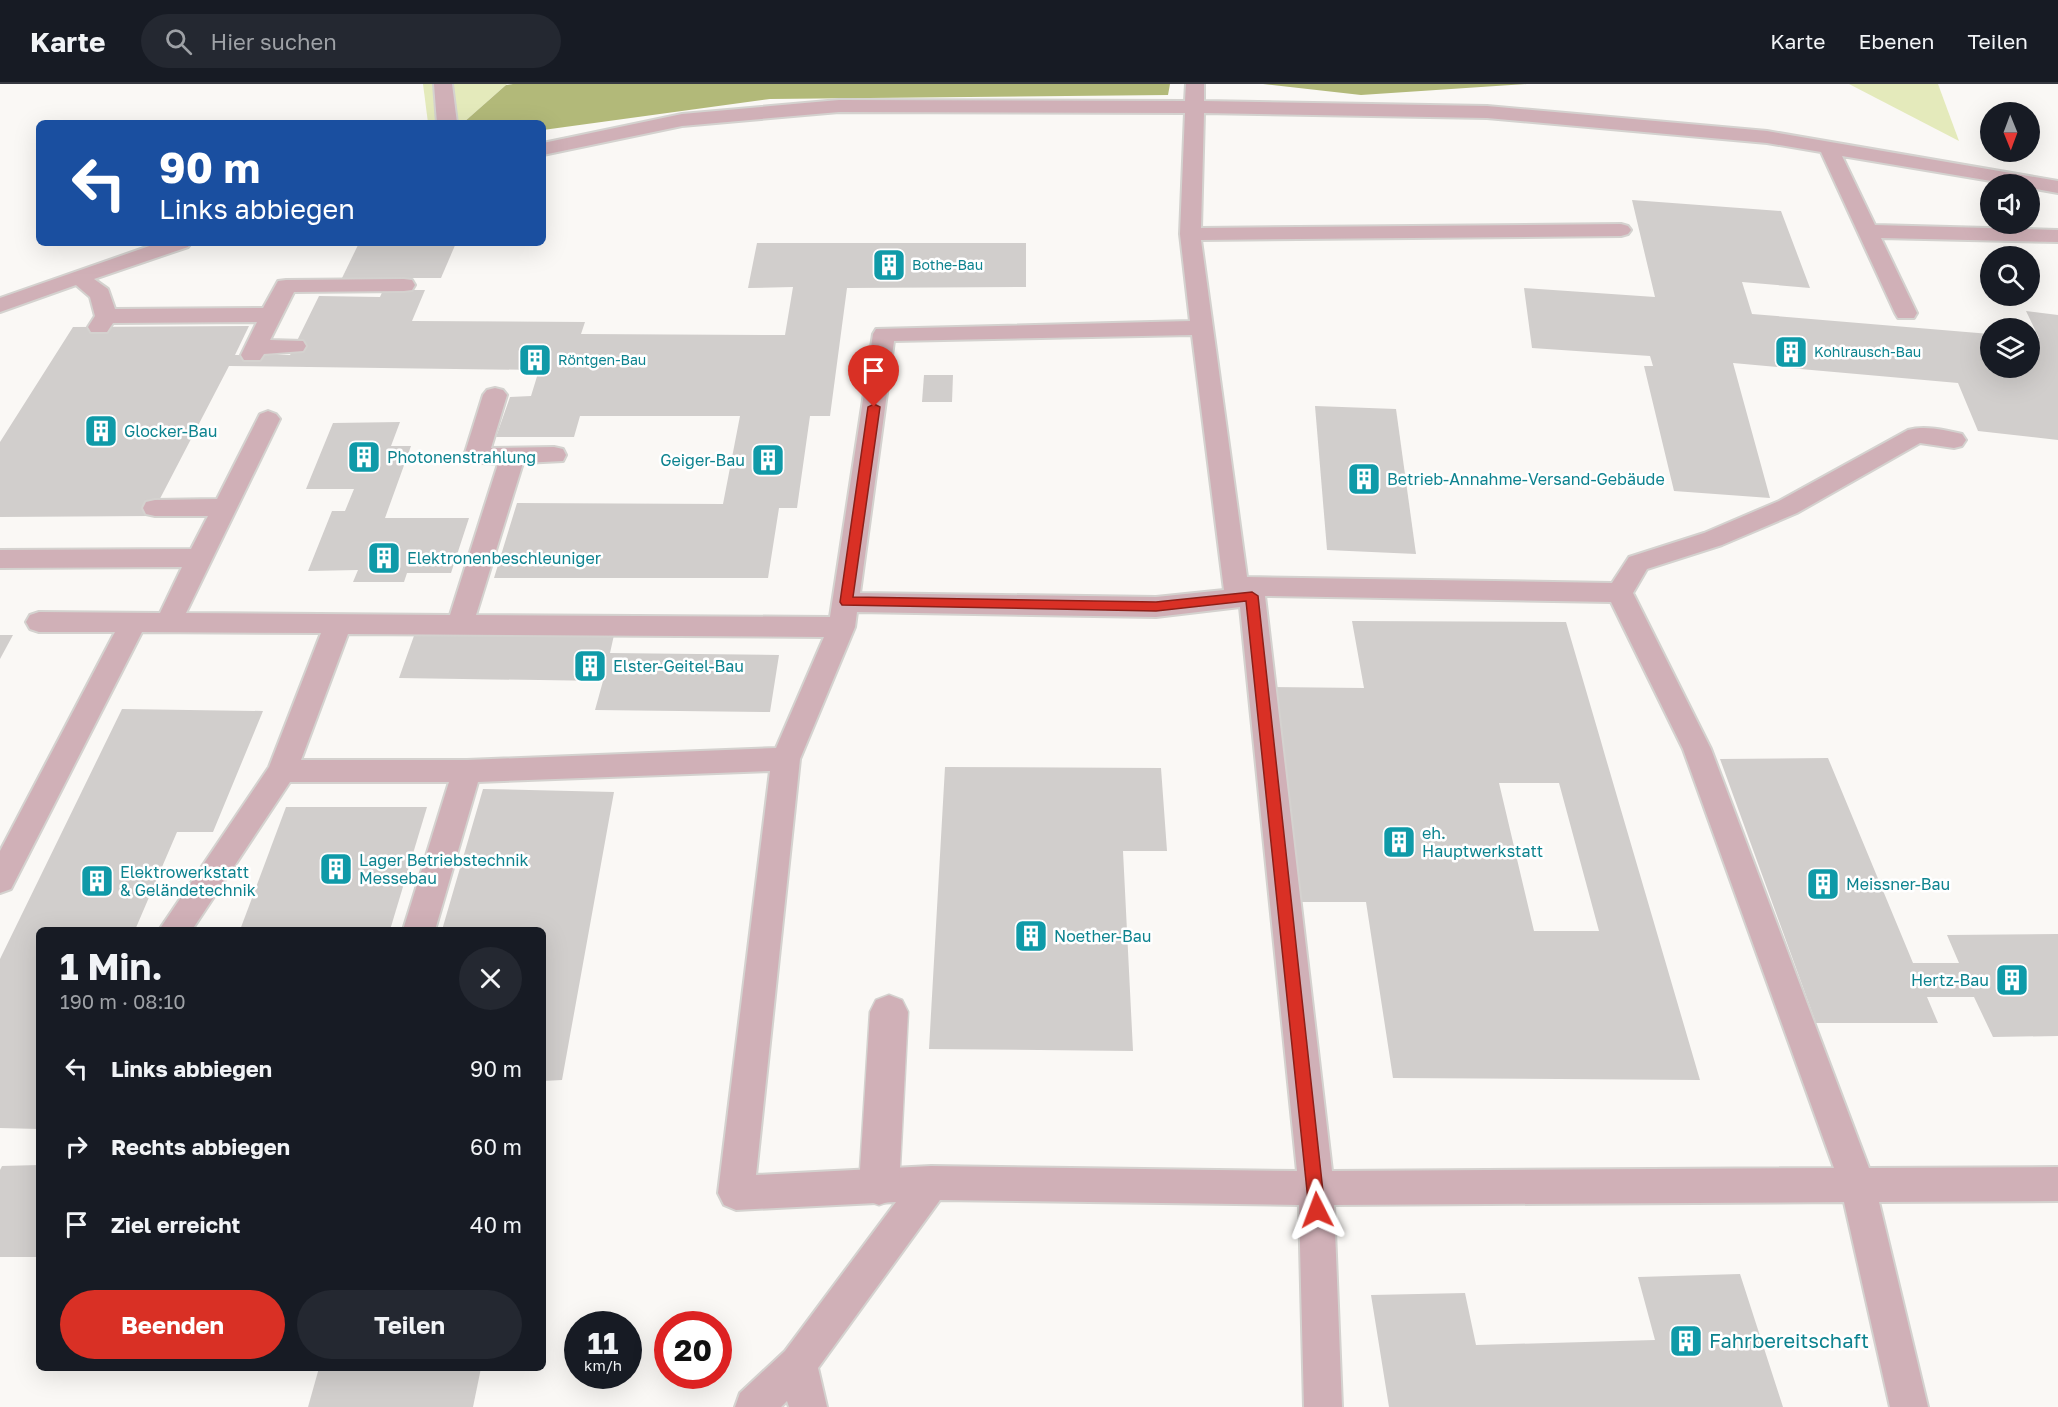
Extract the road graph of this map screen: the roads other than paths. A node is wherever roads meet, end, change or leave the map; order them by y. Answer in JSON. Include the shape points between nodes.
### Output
{"nodes":[{"id":1,"x":443,"y":84,"type":"edge"},
{"id":2,"x":1195,"y":96,"type":"edge"},
{"id":3,"x":447,"y":120,"type":"edge"},
{"id":4,"x":1828,"y":147,"type":"junction"},
{"id":5,"x":546,"y":148,"type":"edge"},
{"id":6,"x":2058,"y":187,"type":"edge"},
{"id":7,"x":1621,"y":230,"type":"dead end"},
{"id":8,"x":1868,"y":231,"type":"junction"},
{"id":9,"x":1190,"y":234,"type":"junction"},
{"id":10,"x":2058,"y":236,"type":"edge"},
{"id":11,"x":172,"y":246,"type":"edge"},
{"id":12,"x":77,"y":276,"type":"junction"},
{"id":13,"x":404,"y":285,"type":"dead end"},
{"id":14,"x":0,"y":305,"type":"edge"},
{"id":15,"x":1906,"y":314,"type":"dead end"},
{"id":16,"x":272,"y":315,"type":"junction"},
{"id":17,"x":1202,"y":328,"type":"junction"},
{"id":18,"x":295,"y":346,"type":"dead end"},
{"id":19,"x":495,"y":395,"type":"dead end"},
{"id":20,"x":268,"y":419,"type":"dead end"},
{"id":21,"x":1954,"y":440,"type":"dead end"},
{"id":22,"x":513,"y":455,"type":"junction"},
{"id":23,"x":554,"y":455,"type":"dead end"},
{"id":24,"x":225,"y":507,"type":"junction"},
{"id":25,"x":155,"y":508,"type":"dead end"},
{"id":26,"x":199,"y":558,"type":"junction"},
{"id":27,"x":0,"y":559,"type":"edge"},
{"id":28,"x":1244,"y":591,"type":"junction"},
{"id":29,"x":1620,"y":593,"type":"junction"},
{"id":30,"x":844,"y":614,"type":"junction"},
{"id":31,"x":39,"y":622,"type":"dead end"},
{"id":32,"x":134,"y":622,"type":"junction"},
{"id":33,"x":168,"y":623,"type":"junction"},
{"id":34,"x":338,"y":624,"type":"junction"},
{"id":35,"x":460,"y":625,"type":"junction"},
{"id":36,"x":786,"y":759,"type":"junction"},
{"id":37,"x":282,"y":771,"type":"junction"},
{"id":38,"x":467,"y":771,"type":"junction"},
{"id":39,"x":0,"y":880,"type":"edge"},
{"id":40,"x":177,"y":927,"type":"edge"},
{"id":41,"x":420,"y":927,"type":"edge"},
{"id":42,"x":889,"y":1012,"type":"dead end"},
{"id":43,"x":931,"y":1183,"type":"junction"},
{"id":44,"x":1857,"y":1184,"type":"junction"},
{"id":45,"x":2058,"y":1184,"type":"edge"},
{"id":46,"x":879,"y":1186,"type":"junction"},
{"id":47,"x":1316,"y":1188,"type":"junction"},
{"id":48,"x":798,"y":1364,"type":"junction"},
{"id":49,"x":754,"y":1407,"type":"edge"},
{"id":50,"x":808,"y":1407,"type":"edge"},
{"id":51,"x":1323,"y":1407,"type":"edge"},
{"id":52,"x":1909,"y":1407,"type":"edge"}],
"edges":[{"from":1,"to":3,"type":"lane"},
{"from":2,"to":4,"type":"lane","via":[[1487,112],[1767,137]]},
{"from":2,"to":5,"type":"lane","via":[[839,106],[682,120]]},
{"from":2,"to":9,"type":"lane"},
{"from":4,"to":6,"type":"lane"},
{"from":4,"to":8,"type":"lane"},
{"from":7,"to":9,"type":"lane"},
{"from":8,"to":10,"type":"lane"},
{"from":8,"to":15,"type":"lane"},
{"from":9,"to":17,"type":"lane"},
{"from":11,"to":12,"type":"lane"},
{"from":12,"to":14,"type":"lane"},
{"from":12,"to":16,"type":"lane","via":[[100,294],[102,321]]},
{"from":13,"to":16,"type":"lane","via":[[353,291],[286,286]]},
{"from":16,"to":18,"type":"lane","via":[[253,351]]},
{"from":17,"to":28,"type":"lane"},
{"from":17,"to":30,"type":"lane","via":[[884,334]]},
{"from":19,"to":22,"type":"lane","via":[[476,456]]},
{"from":20,"to":24,"type":"lane"},
{"from":21,"to":29,"type":"lane","via":[[1916,435],[1788,507],[1713,539],[1638,563]]},
{"from":22,"to":23,"type":"lane"},
{"from":22,"to":35,"type":"lane"},
{"from":24,"to":25,"type":"lane"},
{"from":24,"to":26,"type":"lane"},
{"from":26,"to":27,"type":"lane"},
{"from":26,"to":33,"type":"lane"},
{"from":28,"to":29,"type":"lane"},
{"from":28,"to":30,"type":"lane","via":[[1156,607]]},
{"from":28,"to":47,"type":"lane"},
{"from":29,"to":44,"type":"lane","via":[[1697,749]]},
{"from":30,"to":35,"type":"lane"},
{"from":30,"to":36,"type":"lane"},
{"from":31,"to":32,"type":"lane"},
{"from":32,"to":33,"type":"lane"},
{"from":32,"to":39,"type":"lane"},
{"from":33,"to":34,"type":"lane"},
{"from":34,"to":35,"type":"lane"},
{"from":34,"to":37,"type":"lane"},
{"from":36,"to":38,"type":"lane"},
{"from":36,"to":46,"type":"lane","via":[[736,1193]]},
{"from":37,"to":38,"type":"lane"},
{"from":37,"to":40,"type":"lane"},
{"from":38,"to":41,"type":"lane"},
{"from":42,"to":46,"type":"street"},
{"from":43,"to":46,"type":"lane"},
{"from":43,"to":47,"type":"lane"},
{"from":43,"to":48,"type":"lane"},
{"from":44,"to":45,"type":"lane"},
{"from":44,"to":47,"type":"lane"},
{"from":44,"to":52,"type":"lane"},
{"from":47,"to":51,"type":"lane"},
{"from":48,"to":49,"type":"lane"},
{"from":48,"to":50,"type":"lane"}]}
